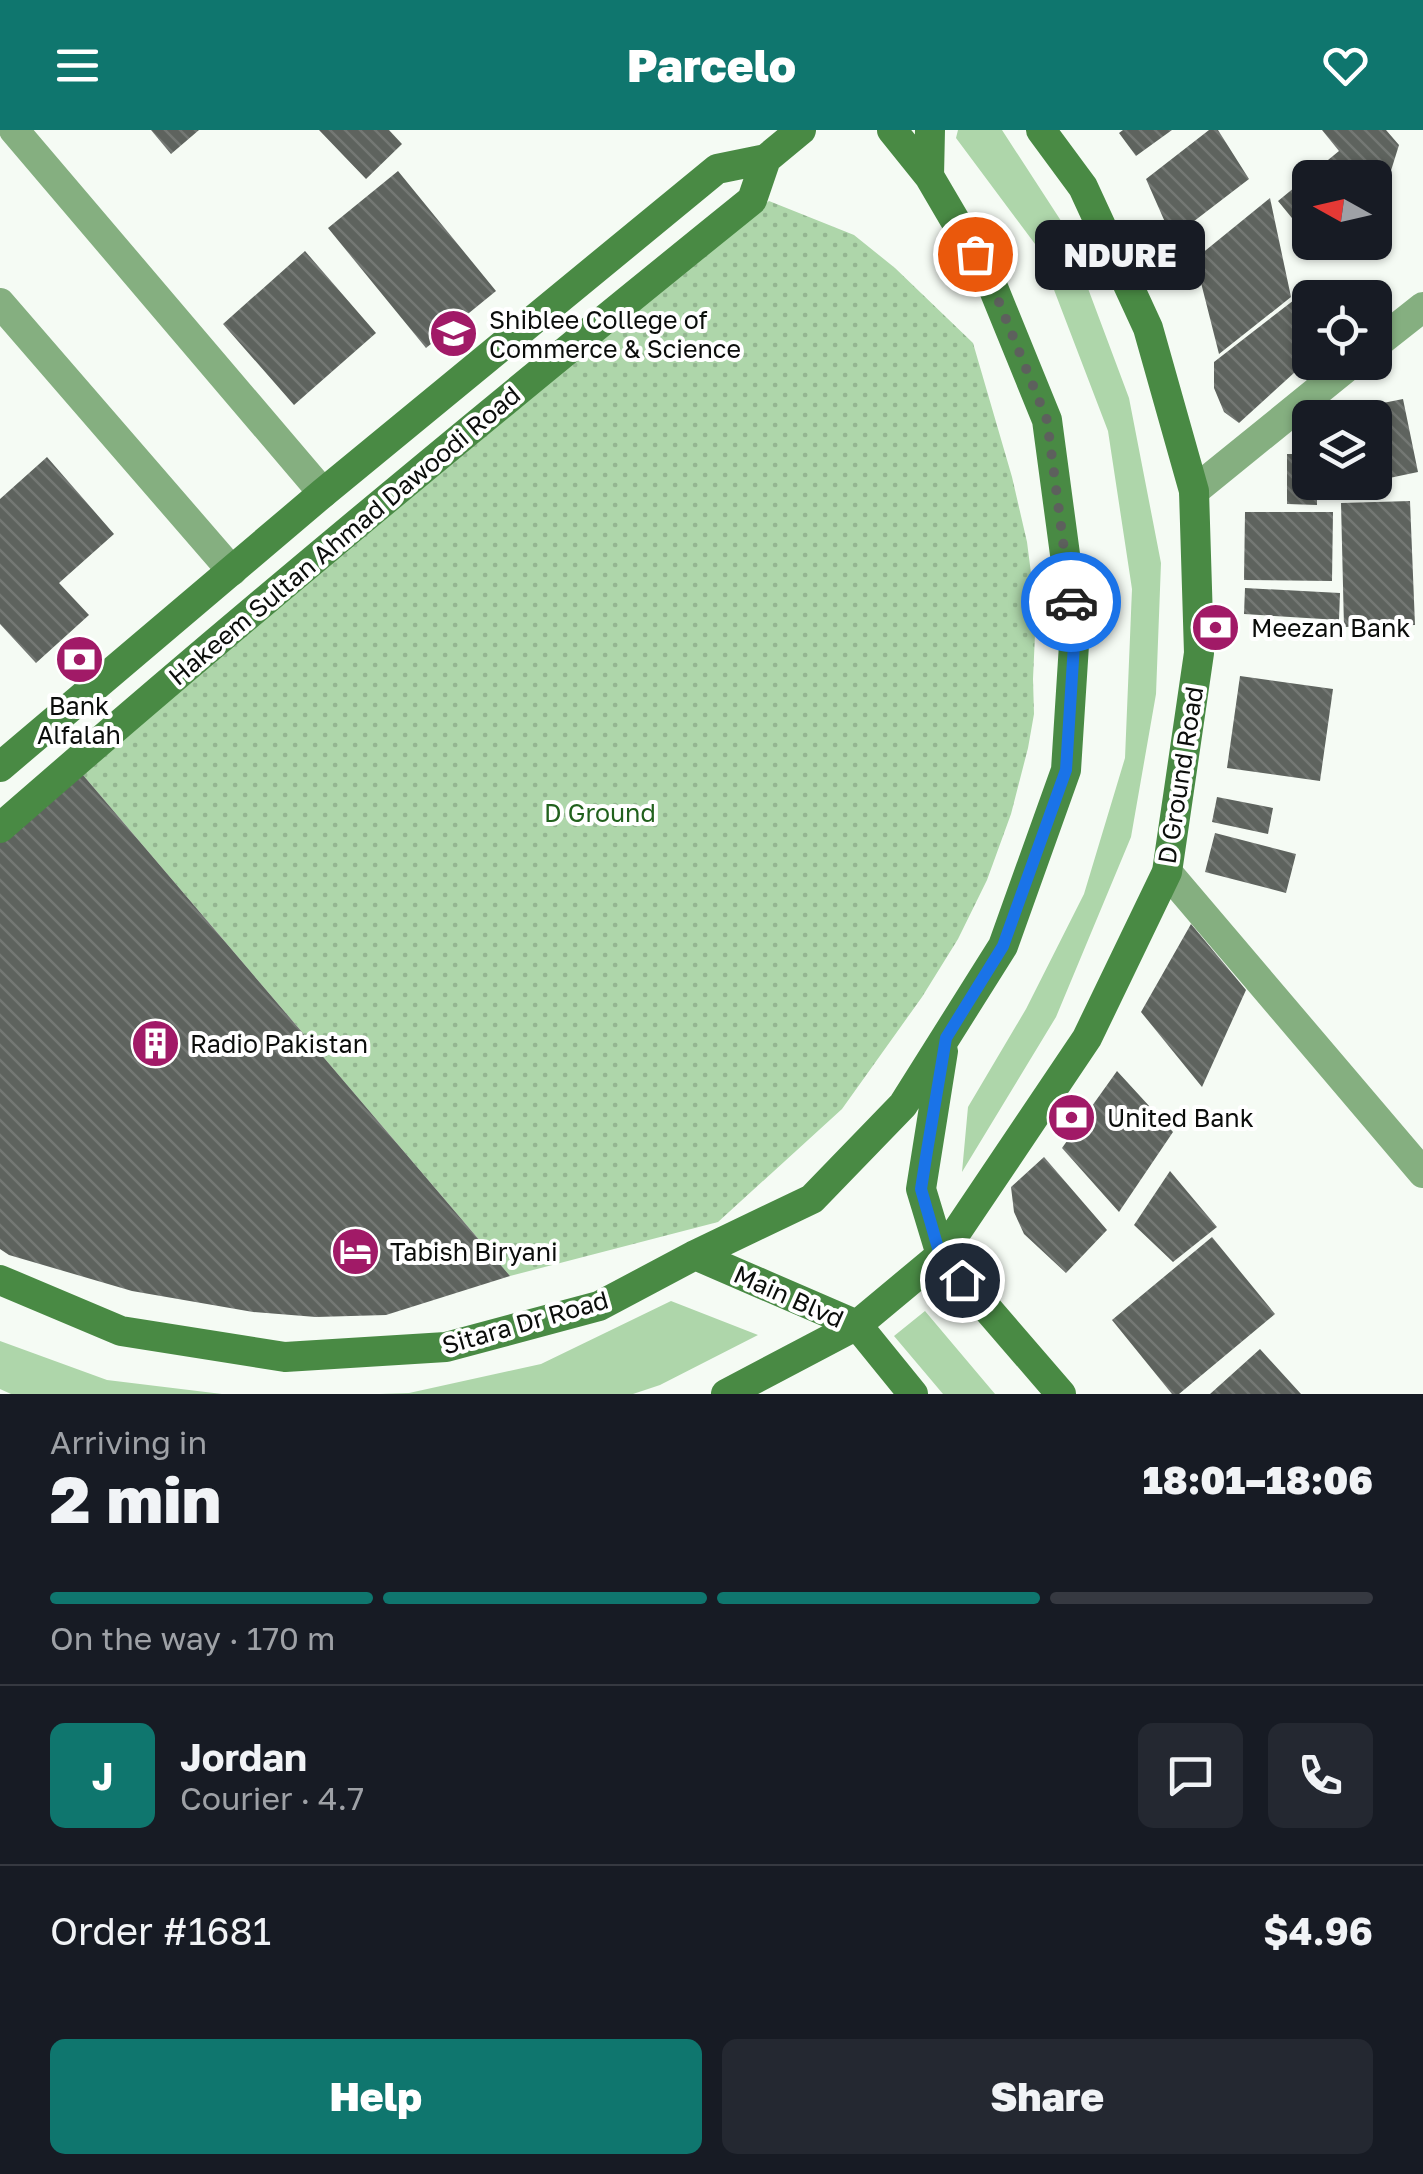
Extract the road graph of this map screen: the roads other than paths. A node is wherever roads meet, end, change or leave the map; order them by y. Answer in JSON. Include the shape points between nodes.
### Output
{"nodes":[{"id":1,"x":14,"y":130,"type":"edge"},
{"id":2,"x":801,"y":130,"type":"edge"},
{"id":3,"x":892,"y":130,"type":"edge"},
{"id":4,"x":930,"y":130,"type":"edge"},
{"id":5,"x":1041,"y":130,"type":"edge"},
{"id":6,"x":766,"y":160,"type":"junction"},
{"id":7,"x":929,"y":176,"type":"junction"},
{"id":8,"x":0,"y":302,"type":"edge"},
{"id":9,"x":1423,"y":306,"type":"edge"},
{"id":10,"x":1392,"y":331,"type":"edge"},
{"id":11,"x":1332,"y":380,"type":"edge"},
{"id":12,"x":1194,"y":490,"type":"junction"},
{"id":13,"x":323,"y":492,"type":"junction"},
{"id":14,"x":232,"y":571,"type":"junction"},
{"id":15,"x":0,"y":767,"type":"edge"},
{"id":16,"x":0,"y":828,"type":"edge"},
{"id":17,"x":1167,"y":872,"type":"junction"},
{"id":18,"x":946,"y":1038,"type":"junction"},
{"id":19,"x":1423,"y":1174,"type":"edge"},
{"id":20,"x":695,"y":1255,"type":"junction"},
{"id":21,"x":940,"y":1255,"type":"junction"},
{"id":22,"x":0,"y":1280,"type":"edge"},
{"id":23,"x":857,"y":1326,"type":"junction"},
{"id":24,"x":726,"y":1394,"type":"edge"},
{"id":25,"x":914,"y":1394,"type":"edge"},
{"id":26,"x":1061,"y":1394,"type":"edge"}],
"edges":[{"from":1,"to":13,"type":"street"},
{"from":2,"to":6,"type":"street","name":"Hakeem Sultan Ahmad Dawoodi Road"},
{"from":3,"to":7,"type":"street","name":"Sitara Dr Road"},
{"from":4,"to":7,"type":"street"},
{"from":5,"to":12,"type":"street","name":"D Ground Road","via":[[1084,187],[1148,328]]},
{"from":6,"to":13,"type":"street","name":"Hakeem Sultan Ahmad Dawoodi Road","via":[[717,169]]},
{"from":6,"to":16,"type":"street","name":"Hakeem Sultan Ahmad Dawoodi Road","via":[[752,200],[550,362]]},
{"from":7,"to":18,"type":"street","name":"Sitara Dr Road","via":[[990,280],[1047,420],[1075,629],[1066,770],[1003,946]]},
{"from":8,"to":14,"type":"street"},
{"from":9,"to":10,"type":"street"},
{"from":11,"to":12,"type":"street"},
{"from":12,"to":17,"type":"street","name":"D Ground Road","via":[[1198,653]]},
{"from":13,"to":14,"type":"street","name":"Hakeem Sultan Ahmad Dawoodi Road"},
{"from":14,"to":15,"type":"street","name":"Hakeem Sultan Ahmad Dawoodi Road"},
{"from":17,"to":19,"type":"street"},
{"from":17,"to":21,"type":"street","name":"D Ground Road","via":[[1086,1038]]},
{"from":18,"to":20,"type":"street","name":"Sitara Dr Road","via":[[903,1106],[812,1199]]},
{"from":18,"to":21,"type":"street","via":[[921,1189]]},
{"from":20,"to":22,"type":"street","name":"Sitara Dr Road","via":[[599,1306],[446,1348],[285,1356],[121,1332]]},
{"from":20,"to":23,"type":"street","name":"Main Blvd"},
{"from":21,"to":23,"type":"street","name":"D Ground Road"},
{"from":21,"to":26,"type":"street"},
{"from":23,"to":24,"type":"street","name":"D Ground Road"},
{"from":23,"to":25,"type":"street","name":"Main Blvd"}]}
